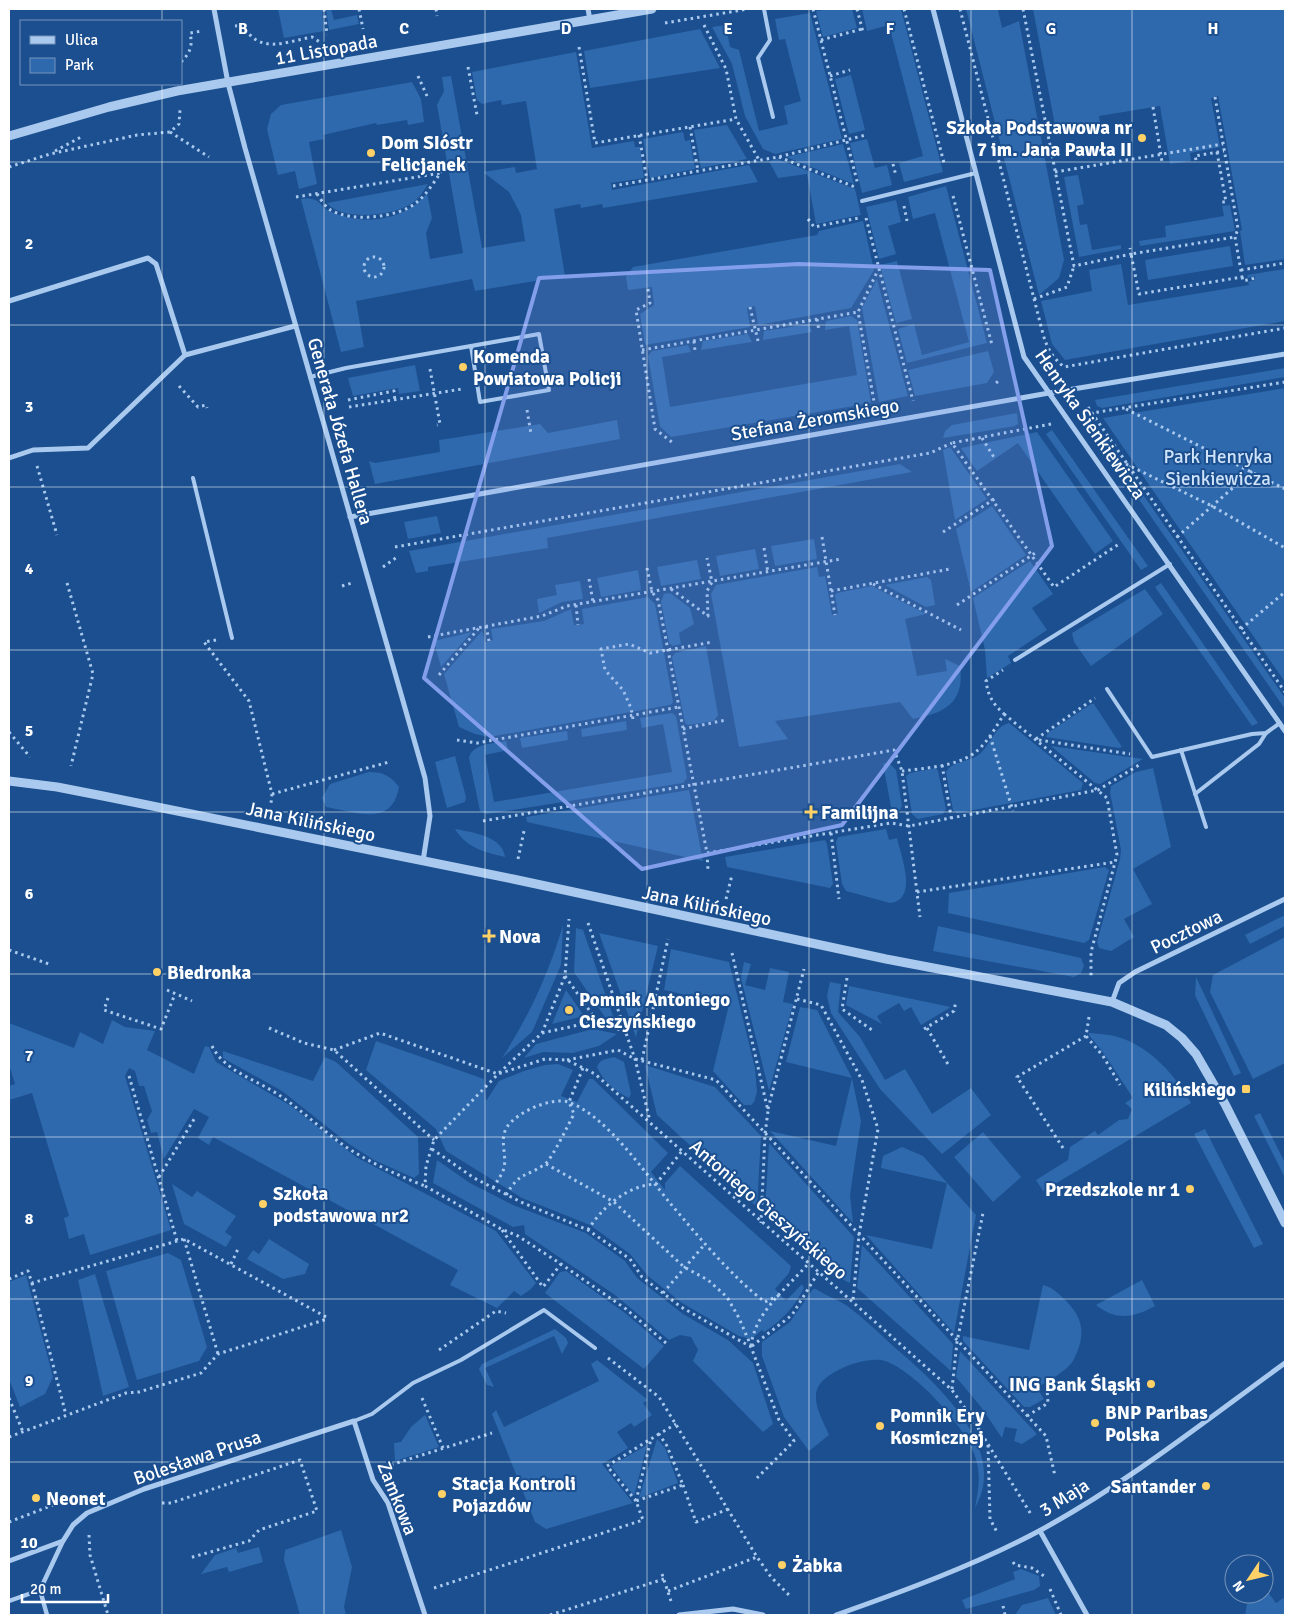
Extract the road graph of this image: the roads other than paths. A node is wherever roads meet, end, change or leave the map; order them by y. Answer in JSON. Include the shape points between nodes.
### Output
{"nodes":[{"id":1,"x":214,"y":9,"type":"edge"},
{"id":2,"x":588,"y":9,"type":"edge"},
{"id":3,"x":652,"y":9,"type":"edge"},
{"id":4,"x":764,"y":9,"type":"edge"},
{"id":5,"x":933,"y":9,"type":"edge"},
{"id":6,"x":590,"y":20,"type":"junction"},
{"id":7,"x":228,"y":83,"type":"junction"},
{"id":8,"x":773,"y":118,"type":"dead end"},
{"id":9,"x":9,"y":136,"type":"edge"},
{"id":10,"x":976,"y":173,"type":"junction"},
{"id":11,"x":862,"y":201,"type":"dead end"},
{"id":12,"x":9,"y":301,"type":"edge"},
{"id":13,"x":295,"y":326,"type":"junction"},
{"id":14,"x":471,"y":346,"type":"junction"},
{"id":15,"x":1285,"y":354,"type":"edge"},
{"id":16,"x":185,"y":355,"type":"junction"},
{"id":17,"x":310,"y":377,"type":"junction"},
{"id":18,"x":1049,"y":393,"type":"junction"},
{"id":19,"x":9,"y":458,"type":"edge"},
{"id":20,"x":192,"y":478,"type":"dead end"},
{"id":21,"x":350,"y":516,"type":"junction"},
{"id":22,"x":1170,"y":564,"type":"junction"},
{"id":23,"x":232,"y":638,"type":"dead end"},
{"id":24,"x":1015,"y":660,"type":"dead end"},
{"id":25,"x":1107,"y":689,"type":"road end"},
{"id":26,"x":1280,"y":723,"type":"junction"},
{"id":27,"x":1285,"y":731,"type":"edge"},
{"id":28,"x":1266,"y":733,"type":"junction"},
{"id":29,"x":1181,"y":750,"type":"junction"},
{"id":30,"x":9,"y":781,"type":"edge"},
{"id":31,"x":1195,"y":794,"type":"junction"},
{"id":32,"x":1206,"y":827,"type":"dead end"},
{"id":33,"x":423,"y":861,"type":"junction"},
{"id":34,"x":1285,"y":899,"type":"edge"},
{"id":35,"x":1112,"y":1002,"type":"junction"},
{"id":36,"x":1285,"y":1223,"type":"edge"},
{"id":37,"x":595,"y":1348,"type":"road end"},
{"id":38,"x":1285,"y":1363,"type":"edge"},
{"id":39,"x":354,"y":1421,"type":"junction"},
{"id":40,"x":1040,"y":1530,"type":"junction"},
{"id":41,"x":63,"y":1541,"type":"junction"},
{"id":42,"x":9,"y":1561,"type":"edge"},
{"id":43,"x":40,"y":1590,"type":"junction"},
{"id":44,"x":9,"y":1602,"type":"edge"},
{"id":45,"x":47,"y":1615,"type":"edge"},
{"id":46,"x":425,"y":1615,"type":"edge"},
{"id":47,"x":679,"y":1615,"type":"edge"},
{"id":48,"x":763,"y":1615,"type":"edge"},
{"id":49,"x":836,"y":1615,"type":"edge"},
{"id":50,"x":1087,"y":1615,"type":"edge"}],
"edges":[{"from":1,"to":7,"type":"street","name":"Generała Józefa Hallera"},
{"from":2,"to":6,"type":"street"},
{"from":3,"to":6,"type":"street","name":"11 Listopada"},
{"from":4,"to":8,"type":"lane","via":[[770,40],[758,58]]},
{"from":5,"to":10,"type":"street","name":"Henryka Sienkiewicza"},
{"from":6,"to":7,"type":"street","name":"11 Listopada"},
{"from":7,"to":9,"type":"street","name":"11 Listopada","via":[[108,107]]},
{"from":7,"to":13,"type":"street","name":"Generała Józefa Hallera"},
{"from":10,"to":11,"type":"lane"},
{"from":10,"to":18,"type":"street","name":"Henryka Sienkiewicza","via":[[1024,357]]},
{"from":12,"to":16,"type":"street","via":[[148,258],[156,264]]},
{"from":13,"to":16,"type":"street"},
{"from":13,"to":17,"type":"street","name":"Generała Józefa Hallera"},
{"from":14,"to":14,"type":"lane","via":[[540,334],[549,390],[480,402]]},
{"from":14,"to":17,"type":"lane"},
{"from":15,"to":18,"type":"street","name":"Stefana Żeromskiego"},
{"from":16,"to":19,"type":"street","via":[[88,448],[33,450]]},
{"from":17,"to":21,"type":"street","name":"Generała Józefa Hallera"},
{"from":18,"to":21,"type":"street","name":"Stefana Żeromskiego"},
{"from":18,"to":22,"type":"street","name":"Henryka Sienkiewicza"},
{"from":20,"to":23,"type":"lane"},
{"from":21,"to":33,"type":"street","name":"Generała Józefa Hallera","via":[[426,778],[430,816]]},
{"from":22,"to":24,"type":"lane"},
{"from":22,"to":26,"type":"street","name":"Henryka Sienkiewicza"},
{"from":25,"to":29,"type":"lane","via":[[1152,757]]},
{"from":26,"to":27,"type":"street","name":"Henryka Sienkiewicza"},
{"from":26,"to":28,"type":"lane"},
{"from":28,"to":29,"type":"lane"},
{"from":28,"to":31,"type":"lane","via":[[1259,744]]},
{"from":29,"to":31,"type":"lane"},
{"from":30,"to":33,"type":"street","name":"Jana Kilińskiego","via":[[57,787]]},
{"from":31,"to":32,"type":"lane"},
{"from":33,"to":35,"type":"street","name":"Jana Kilińskiego","via":[[895,961]]},
{"from":34,"to":35,"type":"street","name":"Pocztowa","via":[[1136,972],[1119,983]]},
{"from":35,"to":36,"type":"street","name":"Jana Kilińskiego","via":[[1166,1025],[1196,1054]]},
{"from":37,"to":39,"type":"lane","via":[[544,1310],[461,1360],[413,1383],[372,1414]]},
{"from":38,"to":40,"type":"street","name":"3 Maja","via":[[1141,1466]]},
{"from":39,"to":41,"type":"street","name":"Bolesława Prusa","via":[[144,1489],[88,1513],[73,1525]]},
{"from":39,"to":46,"type":"street","name":"Zamkowa","via":[[373,1480],[388,1504]]},
{"from":40,"to":49,"type":"street","name":"3 Maja","via":[[1005,1548]]},
{"from":40,"to":50,"type":"street"},
{"from":41,"to":42,"type":"street"},
{"from":41,"to":43,"type":"street"},
{"from":43,"to":44,"type":"street"},
{"from":43,"to":45,"type":"street"},
{"from":47,"to":48,"type":"street","via":[[733,1609]]}]}
